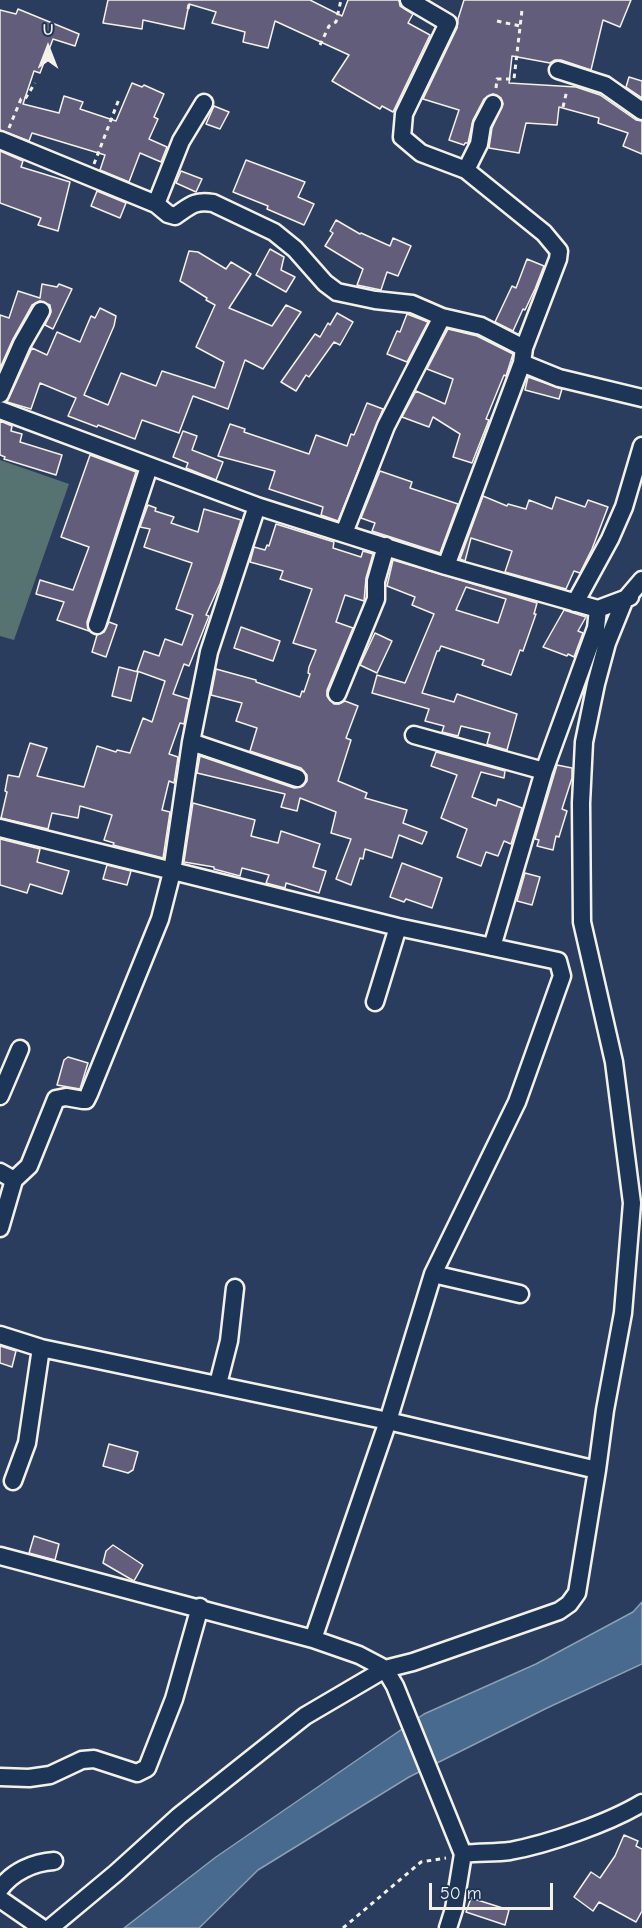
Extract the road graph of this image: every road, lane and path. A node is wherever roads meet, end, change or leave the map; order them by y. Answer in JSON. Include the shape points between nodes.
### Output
{"nodes":[{"id":1,"x":190,"y":0,"type":"edge"},
{"id":2,"x":341,"y":0,"type":"edge"},
{"id":3,"x":409,"y":0,"type":"edge"},
{"id":4,"x":188,"y":9,"type":"dead end"},
{"id":5,"x":522,"y":10,"type":"dead end"},
{"id":6,"x":497,"y":21,"type":"dead end"},
{"id":7,"x":520,"y":26,"type":"junction"},
{"id":8,"x":320,"y":45,"type":"dead end"},
{"id":9,"x":558,"y":70,"type":"dead end"},
{"id":10,"x":35,"y":83,"type":"dead end"},
{"id":11,"x":119,"y":99,"type":"dead end"},
{"id":12,"x":204,"y":103,"type":"dead end"},
{"id":13,"x":494,"y":104,"type":"joint"},
{"id":14,"x":642,"y":111,"type":"edge"},
{"id":15,"x":2,"y":140,"type":"edge"},
{"id":16,"x":466,"y":170,"type":"junction"},
{"id":17,"x":89,"y":176,"type":"junction"},
{"id":18,"x":156,"y":204,"type":"junction"},
{"id":19,"x":41,"y":312,"type":"dead end"},
{"id":20,"x":442,"y":317,"type":"junction"},
{"id":21,"x":523,"y":355,"type":"junction"},
{"id":22,"x":0,"y":394,"type":"edge"},
{"id":23,"x":642,"y":398,"type":"edge"},
{"id":24,"x":0,"y":410,"type":"edge"},
{"id":25,"x":642,"y":446,"type":"edge"},
{"id":26,"x":149,"y":467,"type":"junction"},
{"id":27,"x":257,"y":506,"type":"junction"},
{"id":28,"x":344,"y":533,"type":"junction"},
{"id":29,"x":386,"y":546,"type":"junction"},
{"id":30,"x":446,"y":566,"type":"junction"},
{"id":31,"x":642,"y":580,"type":"edge"},
{"id":32,"x":642,"y":592,"type":"edge"},
{"id":33,"x":624,"y":601,"type":"junction"},
{"id":34,"x":575,"y":603,"type":"junction"},
{"id":35,"x":598,"y":609,"type":"junction"},
{"id":36,"x":97,"y":625,"type":"dead end"},
{"id":37,"x":337,"y":694,"type":"dead end"},
{"id":38,"x":414,"y":735,"type":"dead end"},
{"id":39,"x":191,"y":742,"type":"junction"},
{"id":40,"x":544,"y":771,"type":"junction"},
{"id":41,"x":297,"y":778,"type":"dead end"},
{"id":42,"x":0,"y":828,"type":"edge"},
{"id":43,"x":172,"y":872,"type":"junction"},
{"id":44,"x":398,"y":927,"type":"junction"},
{"id":45,"x":492,"y":947,"type":"junction"},
{"id":46,"x":375,"y":1002,"type":"dead end"},
{"id":47,"x":20,"y":1049,"type":"dead end"},
{"id":48,"x":0,"y":1096,"type":"edge"},
{"id":49,"x":7,"y":1176,"type":"edge"},
{"id":50,"x":0,"y":1228,"type":"edge"},
{"id":51,"x":433,"y":1274,"type":"junction"},
{"id":52,"x":235,"y":1288,"type":"dead end"},
{"id":53,"x":520,"y":1294,"type":"dead end"},
{"id":54,"x":0,"y":1335,"type":"edge"},
{"id":55,"x":42,"y":1348,"type":"junction"},
{"id":56,"x":218,"y":1384,"type":"junction"},
{"id":57,"x":388,"y":1421,"type":"junction"},
{"id":58,"x":597,"y":1470,"type":"junction"},
{"id":59,"x":13,"y":1481,"type":"dead end"},
{"id":60,"x":0,"y":1556,"type":"edge"},
{"id":61,"x":200,"y":1607,"type":"junction"},
{"id":62,"x":313,"y":1639,"type":"junction"},
{"id":63,"x":385,"y":1669,"type":"junction"},
{"id":64,"x":0,"y":1777,"type":"edge"},
{"id":65,"x":642,"y":1803,"type":"edge"},
{"id":66,"x":635,"y":1815,"type":"edge"},
{"id":67,"x":463,"y":1854,"type":"junction"},
{"id":68,"x":54,"y":1861,"type":"dead end"},
{"id":69,"x":0,"y":1889,"type":"edge"},
{"id":70,"x":0,"y":1899,"type":"edge"},
{"id":71,"x":42,"y":1928,"type":"edge"},
{"id":72,"x":50,"y":1928,"type":"edge"},
{"id":73,"x":343,"y":1928,"type":"edge"},
{"id":74,"x":448,"y":1928,"type":"edge"}],
"edges":[{"from":1,"to":4,"type":"path"},
{"from":2,"to":8,"type":"path","via":[[336,21],[329,26]]},
{"from":3,"to":16,"type":"street","via":[[448,23],[404,114],[402,137],[421,153]]},
{"from":5,"to":7,"type":"path"},
{"from":6,"to":7,"type":"path"},
{"from":7,"to":13,"type":"path","via":[[514,79],[497,79]]},
{"from":9,"to":14,"type":"street","via":[[605,85]]},
{"from":10,"to":15,"type":"path","via":[[26,99],[21,99]]},
{"from":11,"to":17,"type":"path"},
{"from":12,"to":18,"type":"street","via":[[181,141]]},
{"from":13,"to":16,"type":"street"},
{"from":15,"to":17,"type":"street"},
{"from":16,"to":21,"type":"street","via":[[544,233],[559,251]]},
{"from":17,"to":18,"type":"street"},
{"from":18,"to":20,"type":"street","via":[[175,216],[192,203],[213,203],[274,232],[337,292],[412,304]]},
{"from":19,"to":22,"type":"street"},
{"from":20,"to":21,"type":"street","via":[[481,326]]},
{"from":20,"to":28,"type":"street","via":[[386,426]]},
{"from":21,"to":23,"type":"street","via":[[559,378]]},
{"from":21,"to":30,"type":"street"},
{"from":24,"to":26,"type":"street"},
{"from":25,"to":34,"type":"street","via":[[624,507]]},
{"from":26,"to":27,"type":"street"},
{"from":26,"to":36,"type":"street"},
{"from":27,"to":28,"type":"street"},
{"from":27,"to":39,"type":"street","via":[[209,652]]},
{"from":28,"to":29,"type":"street"},
{"from":29,"to":30,"type":"street"},
{"from":29,"to":37,"type":"street","via":[[376,581],[376,599]]},
{"from":30,"to":34,"type":"street"},
{"from":31,"to":33,"type":"street"},
{"from":32,"to":33,"type":"street"},
{"from":33,"to":35,"type":"street"},
{"from":33,"to":58,"type":"street","via":[[596,684],[584,742],[581,803],[582,922],[614,1062],[632,1203],[623,1313]]},
{"from":34,"to":35,"type":"street"},
{"from":35,"to":40,"type":"street","via":[[596,628]]},
{"from":38,"to":40,"type":"street"},
{"from":39,"to":41,"type":"street"},
{"from":39,"to":43,"type":"street"},
{"from":40,"to":45,"type":"street"},
{"from":42,"to":43,"type":"street"},
{"from":43,"to":44,"type":"street"},
{"from":43,"to":49,"type":"street","via":[[160,919],[86,1100],[56,1098],[29,1166]]},
{"from":44,"to":45,"type":"street"},
{"from":44,"to":46,"type":"street"},
{"from":45,"to":51,"type":"street","via":[[558,961],[562,976],[517,1102]]},
{"from":47,"to":48,"type":"street"},
{"from":49,"to":50,"type":"street"},
{"from":51,"to":53,"type":"street"},
{"from":51,"to":57,"type":"street"},
{"from":52,"to":56,"type":"street","via":[[229,1341]]},
{"from":54,"to":55,"type":"street"},
{"from":55,"to":56,"type":"street"},
{"from":55,"to":59,"type":"street","via":[[27,1443]]},
{"from":56,"to":57,"type":"street"},
{"from":57,"to":58,"type":"street"},
{"from":57,"to":62,"type":"street"},
{"from":58,"to":63,"type":"street","via":[[577,1593],[569,1604],[559,1611]]},
{"from":60,"to":61,"type":"street"},
{"from":61,"to":62,"type":"street"},
{"from":61,"to":64,"type":"street","via":[[174,1699],[147,1768],[136,1773],[94,1759],[82,1760],[50,1775]]},
{"from":62,"to":63,"type":"street"},
{"from":63,"to":67,"type":"street"},
{"from":63,"to":72,"type":"street","via":[[296,1723],[179,1815]]},
{"from":65,"to":66,"type":"street"},
{"from":66,"to":67,"type":"street","via":[[508,1851]]},
{"from":67,"to":73,"type":"path","via":[[421,1862]]},
{"from":67,"to":74,"type":"street"},
{"from":68,"to":69,"type":"street","via":[[42,1861],[23,1870],[7,1879]]},
{"from":70,"to":71,"type":"street"}]}
